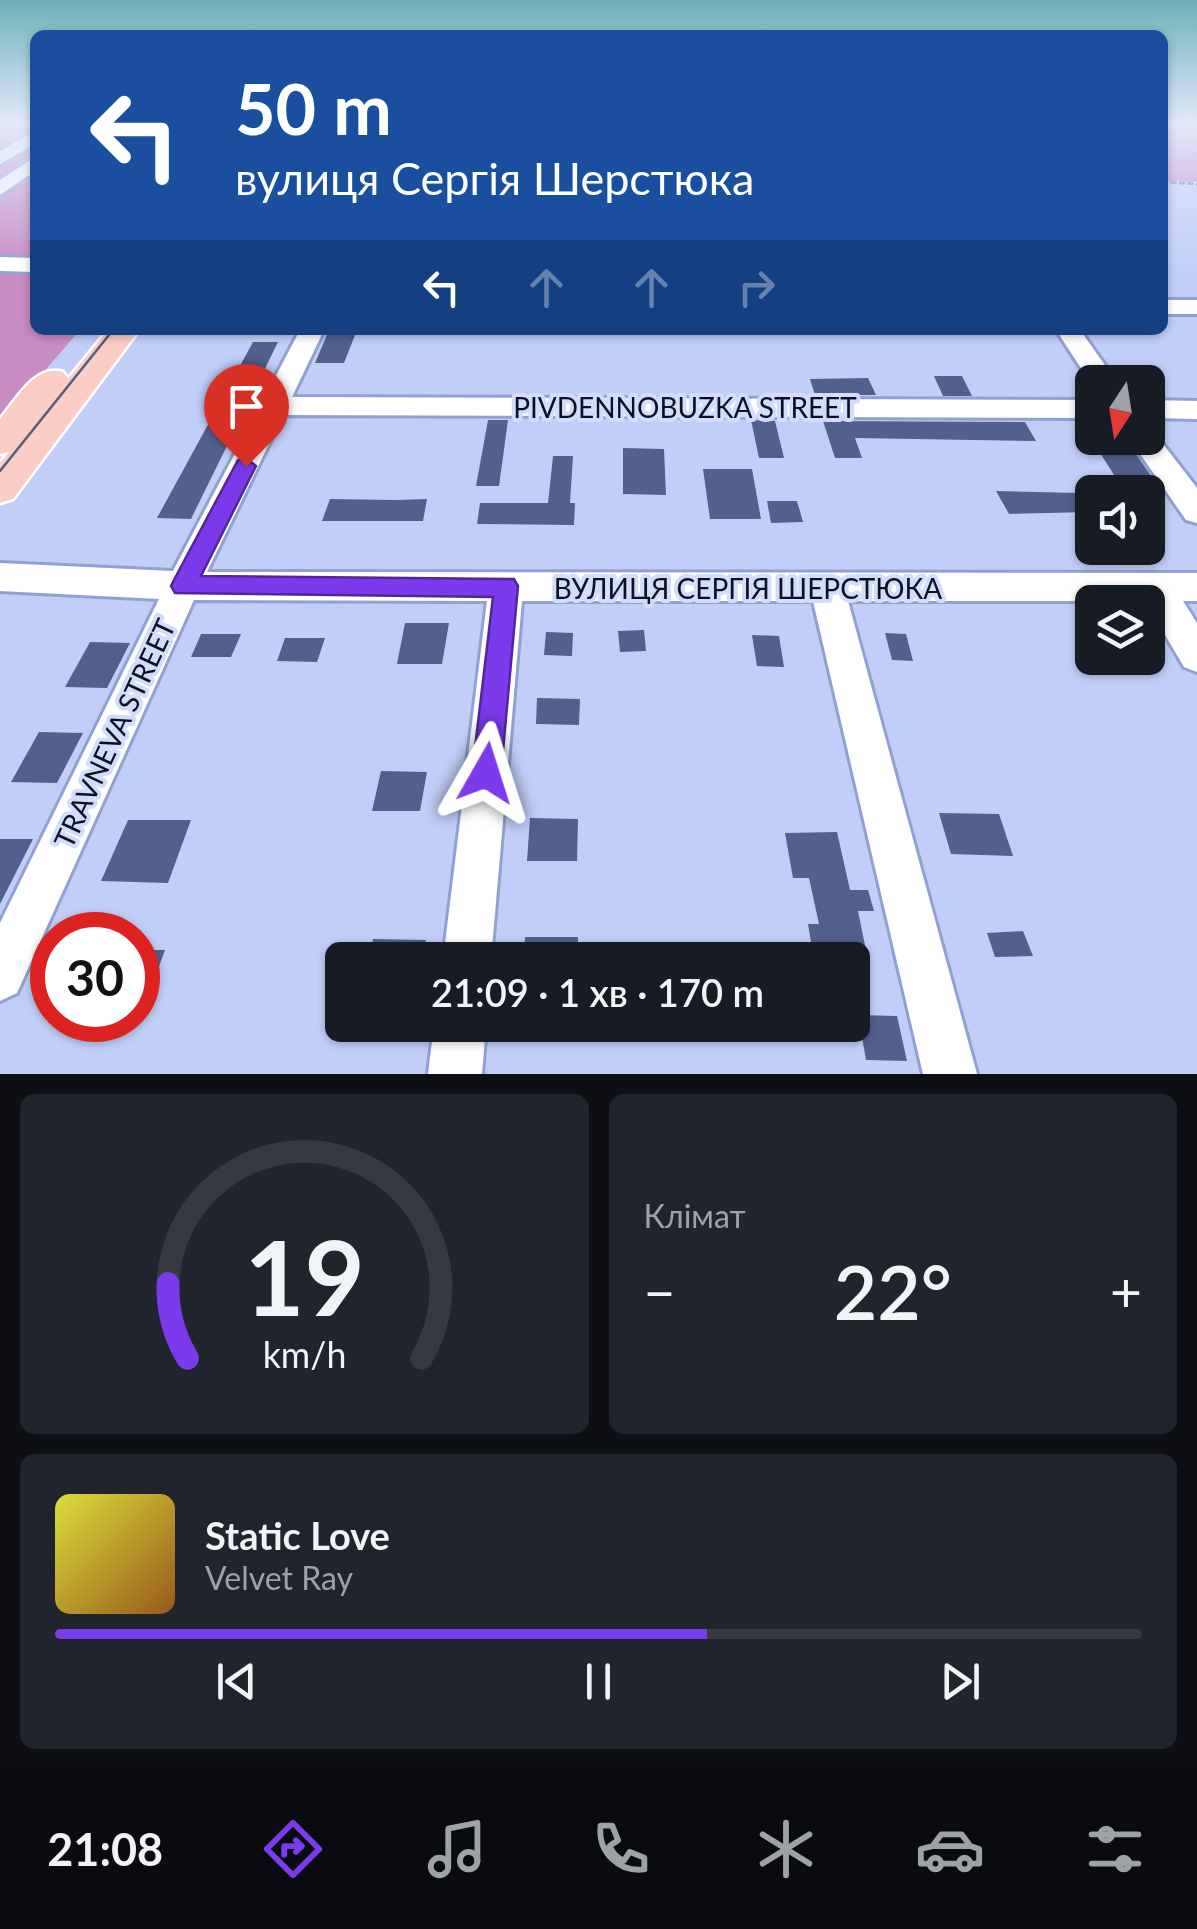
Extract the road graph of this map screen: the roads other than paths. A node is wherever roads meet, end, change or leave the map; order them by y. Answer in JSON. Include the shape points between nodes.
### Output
{"nodes":[{"id":1,"x":0,"y":264,"type":"edge"},
{"id":2,"x":30,"y":265,"type":"edge"},
{"id":3,"x":1168,"y":307,"type":"edge"},
{"id":4,"x":1197,"y":307,"type":"edge"},
{"id":5,"x":88,"y":335,"type":"edge"},
{"id":6,"x":120,"y":335,"type":"edge"},
{"id":7,"x":310,"y":335,"type":"edge"},
{"id":8,"x":1071,"y":335,"type":"edge"},
{"id":9,"x":1092,"y":365,"type":"edge"},
{"id":10,"x":277,"y":406,"type":"junction"},
{"id":11,"x":1075,"y":409,"type":"edge"},
{"id":12,"x":1165,"y":409,"type":"edge"},
{"id":13,"x":1197,"y":410,"type":"edge"},
{"id":14,"x":0,"y":442,"type":"edge"},
{"id":15,"x":1155,"y":455,"type":"edge"},
{"id":16,"x":0,"y":489,"type":"edge"},
{"id":17,"x":1197,"y":512,"type":"edge"},
{"id":18,"x":0,"y":577,"type":"edge"},
{"id":19,"x":184,"y":586,"type":"junction"},
{"id":20,"x":506,"y":586,"type":"junction"},
{"id":21,"x":1197,"y":587,"type":"edge"},
{"id":22,"x":827,"y":588,"type":"junction"},
{"id":23,"x":1075,"y":588,"type":"edge"},
{"id":24,"x":1165,"y":588,"type":"edge"},
{"id":25,"x":1165,"y":602,"type":"edge"},
{"id":26,"x":1197,"y":654,"type":"edge"},
{"id":27,"x":469,"y":942,"type":"edge"},
{"id":28,"x":0,"y":976,"type":"edge"},
{"id":29,"x":458,"y":1042,"type":"edge"},
{"id":30,"x":455,"y":1074,"type":"edge"},
{"id":31,"x":950,"y":1074,"type":"edge"}],
"edges":[{"from":1,"to":2,"type":"street"},
{"from":3,"to":4,"type":"street"},
{"from":5,"to":14,"type":"main road"},
{"from":6,"to":16,"type":"main road"},
{"from":7,"to":10,"type":"street","name":"TRAVNEVA STREET"},
{"from":8,"to":9,"type":"street"},
{"from":10,"to":11,"type":"street","name":"PIVDENNOBUZKA STREET"},
{"from":10,"to":19,"type":"street","name":"TRAVNEVA STREET"},
{"from":12,"to":13,"type":"street"},
{"from":15,"to":17,"type":"street"},
{"from":18,"to":19,"type":"street","name":"ВУЛИЦЯ СЕРГІЯ ШЕРСТЮКА"},
{"from":19,"to":20,"type":"street","name":"ВУЛИЦЯ СЕРГІЯ ШЕРСТЮКА"},
{"from":19,"to":28,"type":"street","name":"TRAVNEVA STREET"},
{"from":20,"to":22,"type":"street","name":"ВУЛИЦЯ СЕРГІЯ ШЕРСТЮКА"},
{"from":20,"to":27,"type":"street"},
{"from":21,"to":24,"type":"street","name":"ВУЛИЦЯ СЕРГІЯ ШЕРСТЮКА"},
{"from":22,"to":23,"type":"street","name":"ВУЛИЦЯ СЕРГІЯ ШЕРСТЮКА"},
{"from":22,"to":31,"type":"street"},
{"from":25,"to":26,"type":"street"},
{"from":29,"to":30,"type":"street"}]}
